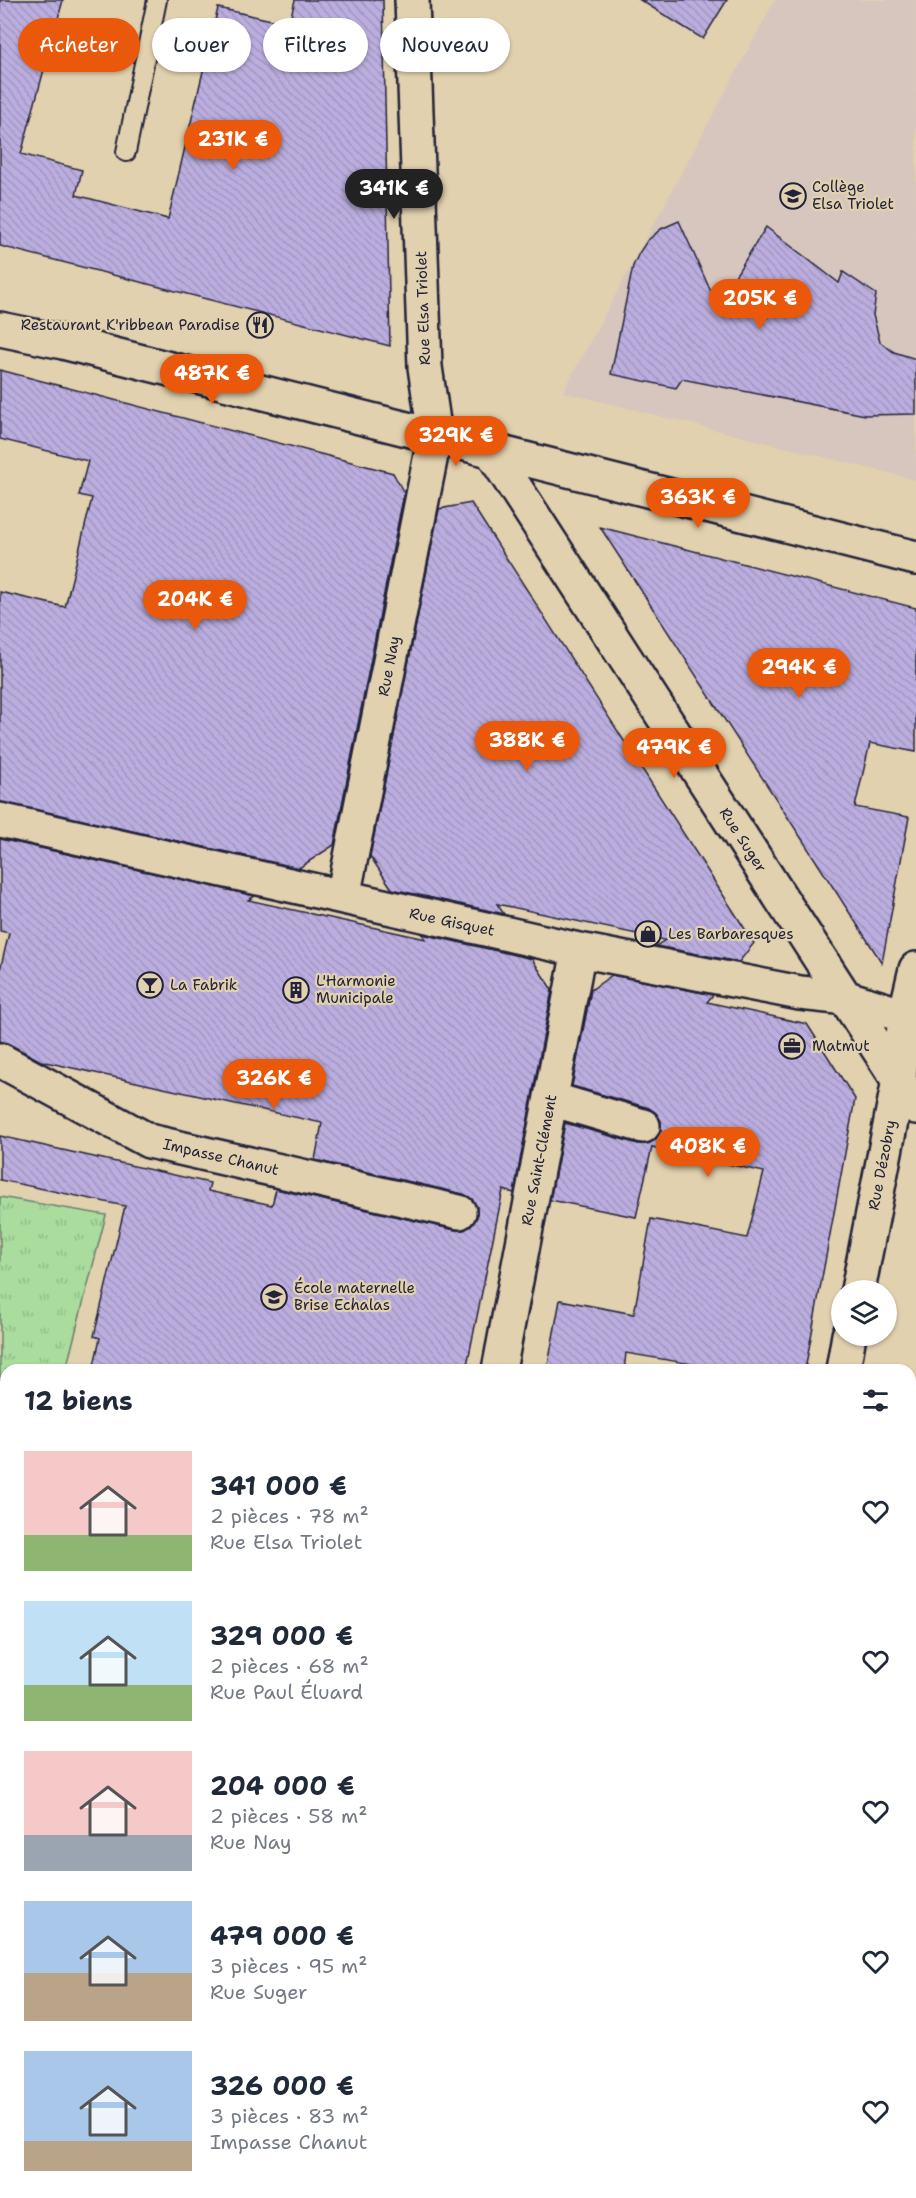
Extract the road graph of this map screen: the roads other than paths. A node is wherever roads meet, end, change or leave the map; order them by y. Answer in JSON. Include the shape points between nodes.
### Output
{"nodes":[{"id":1,"x":157,"y":0,"type":"edge"},
{"id":2,"x":412,"y":0,"type":"edge"},
{"id":3,"x":126,"y":152,"type":"dead end"},
{"id":4,"x":0,"y":329,"type":"edge"},
{"id":5,"x":435,"y":435,"type":"junction"},
{"id":6,"x":492,"y":452,"type":"junction"},
{"id":7,"x":916,"y":558,"type":"edge"},
{"id":8,"x":0,"y":820,"type":"edge"},
{"id":9,"x":343,"y":897,"type":"junction"},
{"id":10,"x":579,"y":950,"type":"junction"},
{"id":11,"x":916,"y":969,"type":"edge"},
{"id":12,"x":847,"y":998,"type":"junction"},
{"id":13,"x":905,"y":1016,"type":"junction"},
{"id":14,"x":0,"y":1060,"type":"edge"},
{"id":15,"x":907,"y":1094,"type":"edge"},
{"id":16,"x":551,"y":1099,"type":"junction"},
{"id":17,"x":643,"y":1126,"type":"dead end"},
{"id":18,"x":459,"y":1212,"type":"dead end"},
{"id":19,"x":860,"y":1280,"type":"edge"},
{"id":20,"x":847,"y":1346,"type":"edge"},
{"id":21,"x":500,"y":1364,"type":"edge"},
{"id":22,"x":844,"y":1364,"type":"edge"}],
"edges":[{"from":1,"to":3,"type":"lane"},
{"from":2,"to":5,"type":"street","name":"Rue Elsa Triolet","via":[[424,367]]},
{"from":4,"to":5,"type":"street"},
{"from":5,"to":6,"type":"street"},
{"from":5,"to":9,"type":"street","name":"Rue Nay"},
{"from":6,"to":7,"type":"street"},
{"from":6,"to":12,"type":"street","name":"Rue Suger"},
{"from":8,"to":9,"type":"street","name":"Rue Gisquet"},
{"from":9,"to":10,"type":"street","name":"Rue Gisquet"},
{"from":10,"to":12,"type":"street","name":"Rue Gisquet","via":[[800,993]]},
{"from":10,"to":16,"type":"street","name":"Rue Saint-Clément"},
{"from":11,"to":13,"type":"street","name":"Rue Dézobry"},
{"from":12,"to":13,"type":"street","name":"Rue Gisquet"},
{"from":12,"to":15,"type":"street","name":"Rue Suger"},
{"from":13,"to":15,"type":"street","name":"Rue Dézobry"},
{"from":14,"to":18,"type":"street","name":"Impasse Chanut","via":[[149,1141]]},
{"from":15,"to":19,"type":"street","name":"Rue Dézobry"},
{"from":16,"to":17,"type":"street"},
{"from":16,"to":21,"type":"street","name":"Rue Saint-Clément"},
{"from":20,"to":22,"type":"street"}]}
